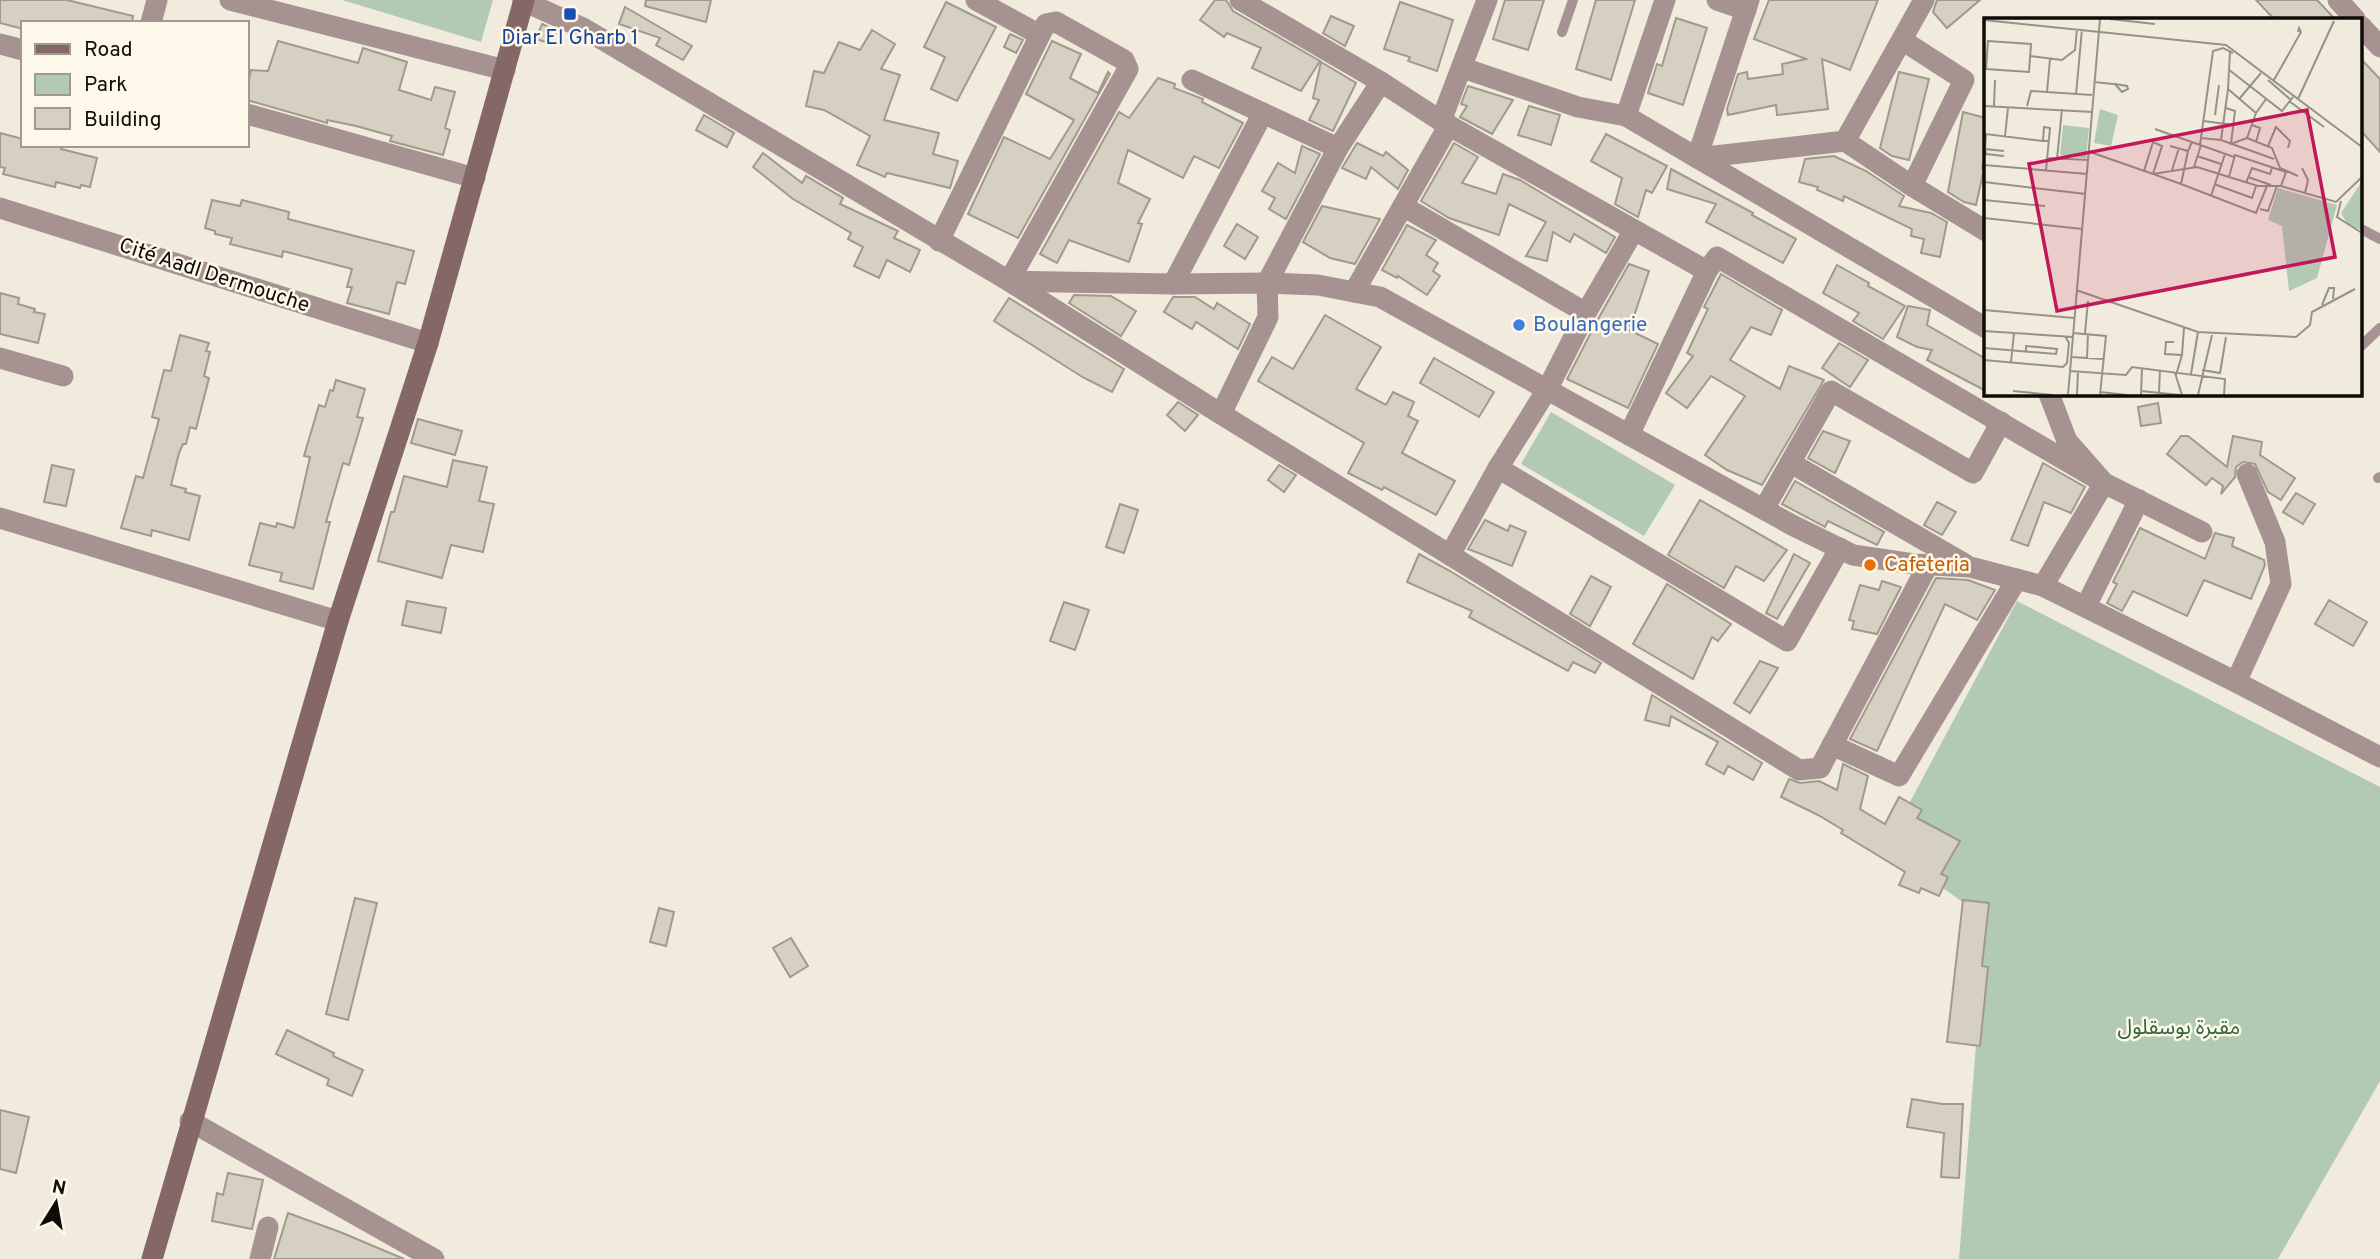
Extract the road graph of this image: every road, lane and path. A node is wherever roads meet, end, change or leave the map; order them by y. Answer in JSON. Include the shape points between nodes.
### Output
{"nodes":[{"id":1,"x":157,"y":0,"type":"edge"},
{"id":2,"x":524,"y":0,"type":"edge"},
{"id":3,"x":976,"y":0,"type":"edge"},
{"id":4,"x":1240,"y":0,"type":"edge"},
{"id":5,"x":1487,"y":0,"type":"edge"},
{"id":6,"x":1573,"y":0,"type":"edge"},
{"id":7,"x":1665,"y":0,"type":"edge"},
{"id":8,"x":1717,"y":0,"type":"edge"},
{"id":9,"x":1924,"y":0,"type":"edge"},
{"id":10,"x":2338,"y":0,"type":"edge"},
{"id":11,"x":239,"y":1,"type":"edge"},
{"id":12,"x":1747,"y":5,"type":"edge"},
{"id":13,"x":2354,"y":18,"type":"edge"},
{"id":14,"x":152,"y":21,"type":"edge"},
{"id":15,"x":2362,"y":27,"type":"edge"},
{"id":16,"x":1562,"y":32,"type":"dead end"},
{"id":17,"x":1040,"y":35,"type":"junction"},
{"id":18,"x":1902,"y":40,"type":"junction"},
{"id":19,"x":0,"y":44,"type":"edge"},
{"id":20,"x":2380,"y":47,"type":"edge"},
{"id":21,"x":21,"y":49,"type":"edge"},
{"id":22,"x":1463,"y":68,"type":"junction"},
{"id":23,"x":505,"y":70,"type":"junction"},
{"id":24,"x":1192,"y":80,"type":"dead end"},
{"id":25,"x":1381,"y":82,"type":"junction"},
{"id":26,"x":1263,"y":113,"type":"junction"},
{"id":27,"x":248,"y":114,"type":"edge"},
{"id":28,"x":1626,"y":116,"type":"junction"},
{"id":29,"x":1445,"y":123,"type":"junction"},
{"id":30,"x":1845,"y":141,"type":"junction"},
{"id":31,"x":1338,"y":148,"type":"junction"},
{"id":32,"x":1697,"y":158,"type":"junction"},
{"id":33,"x":475,"y":178,"type":"junction"},
{"id":34,"x":1912,"y":186,"type":"junction"},
{"id":35,"x":1403,"y":206,"type":"junction"},
{"id":36,"x":0,"y":208,"type":"edge"},
{"id":37,"x":1984,"y":229,"type":"edge"},
{"id":38,"x":1634,"y":230,"type":"junction"},
{"id":39,"x":2362,"y":230,"type":"edge"},
{"id":40,"x":2380,"y":239,"type":"edge"},
{"id":41,"x":939,"y":241,"type":"junction"},
{"id":42,"x":1707,"y":271,"type":"junction"},
{"id":43,"x":1009,"y":281,"type":"junction"},
{"id":44,"x":1267,"y":282,"type":"junction"},
{"id":45,"x":1173,"y":284,"type":"junction"},
{"id":46,"x":1354,"y":292,"type":"junction"},
{"id":47,"x":1586,"y":313,"type":"junction"},
{"id":48,"x":1984,"y":327,"type":"edge"},
{"id":49,"x":2380,"y":328,"type":"edge"},
{"id":50,"x":428,"y":343,"type":"junction"},
{"id":51,"x":2362,"y":345,"type":"edge"},
{"id":52,"x":0,"y":358,"type":"edge"},
{"id":53,"x":63,"y":376,"type":"dead end"},
{"id":54,"x":1548,"y":388,"type":"junction"},
{"id":55,"x":2050,"y":396,"type":"edge"},
{"id":56,"x":1221,"y":414,"type":"junction"},
{"id":57,"x":2001,"y":422,"type":"junction"},
{"id":58,"x":1629,"y":435,"type":"junction"},
{"id":59,"x":1791,"y":463,"type":"junction"},
{"id":60,"x":1499,"y":468,"type":"junction"},
{"id":61,"x":2247,"y":474,"type":"dead end"},
{"id":62,"x":2104,"y":483,"type":"junction"},
{"id":63,"x":2139,"y":500,"type":"junction"},
{"id":64,"x":1764,"y":509,"type":"junction"},
{"id":65,"x":0,"y":518,"type":"edge"},
{"id":66,"x":2202,"y":532,"type":"dead end"},
{"id":67,"x":1840,"y":548,"type":"junction"},
{"id":68,"x":1450,"y":555,"type":"junction"},
{"id":69,"x":1928,"y":565,"type":"junction"},
{"id":70,"x":1970,"y":567,"type":"junction"},
{"id":71,"x":2017,"y":579,"type":"junction"},
{"id":72,"x":2043,"y":586,"type":"junction"},
{"id":73,"x":2086,"y":606,"type":"junction"},
{"id":74,"x":338,"y":621,"type":"junction"},
{"id":75,"x":2236,"y":682,"type":"junction"},
{"id":76,"x":1832,"y":745,"type":"junction"},
{"id":77,"x":2380,"y":757,"type":"edge"},
{"id":78,"x":190,"y":1121,"type":"junction"},
{"id":79,"x":268,"y":1227,"type":"dead end"},
{"id":80,"x":152,"y":1259,"type":"edge"},
{"id":81,"x":260,"y":1259,"type":"edge"},
{"id":82,"x":434,"y":1259,"type":"edge"}],
"edges":[{"from":1,"to":14,"type":"street"},
{"from":2,"to":23,"type":"main road"},
{"from":2,"to":41,"type":"street","via":[[583,28]]},
{"from":3,"to":17,"type":"street"},
{"from":4,"to":25,"type":"street"},
{"from":5,"to":22,"type":"street"},
{"from":6,"to":16,"type":"lane"},
{"from":7,"to":28,"type":"street"},
{"from":8,"to":12,"type":"street"},
{"from":9,"to":18,"type":"street"},
{"from":10,"to":13,"type":"street"},
{"from":11,"to":23,"type":"street"},
{"from":12,"to":32,"type":"street"},
{"from":15,"to":20,"type":"street"},
{"from":17,"to":41,"type":"street"},
{"from":17,"to":43,"type":"street","via":[[1046,24],[1056,23],[1124,60],[1128,69]]},
{"from":18,"to":30,"type":"street"},
{"from":18,"to":34,"type":"street","via":[[1964,80]]},
{"from":19,"to":21,"type":"street"},
{"from":22,"to":28,"type":"street","via":[[1578,107]]},
{"from":22,"to":29,"type":"street"},
{"from":23,"to":33,"type":"main road"},
{"from":24,"to":26,"type":"street"},
{"from":25,"to":29,"type":"street"},
{"from":25,"to":31,"type":"street"},
{"from":26,"to":31,"type":"street"},
{"from":26,"to":45,"type":"street"},
{"from":27,"to":33,"type":"street"},
{"from":28,"to":32,"type":"street"},
{"from":29,"to":35,"type":"street"},
{"from":29,"to":38,"type":"street"},
{"from":30,"to":32,"type":"street"},
{"from":30,"to":34,"type":"street"},
{"from":31,"to":44,"type":"street"},
{"from":32,"to":48,"type":"street"},
{"from":33,"to":50,"type":"main road"},
{"from":34,"to":37,"type":"street"},
{"from":35,"to":46,"type":"street"},
{"from":35,"to":47,"type":"street"},
{"from":36,"to":50,"type":"street","name":"Cité Aadl Dermouche"},
{"from":38,"to":42,"type":"street"},
{"from":38,"to":47,"type":"street"},
{"from":39,"to":40,"type":"lane"},
{"from":41,"to":43,"type":"street"},
{"from":42,"to":57,"type":"street","via":[[1717,257]]},
{"from":42,"to":58,"type":"street"},
{"from":43,"to":45,"type":"street"},
{"from":43,"to":56,"type":"street"},
{"from":44,"to":45,"type":"street"},
{"from":44,"to":46,"type":"street"},
{"from":44,"to":56,"type":"street","via":[[1268,317]]},
{"from":46,"to":54,"type":"street","via":[[1380,297]]},
{"from":47,"to":54,"type":"street"},
{"from":49,"to":51,"type":"lane"},
{"from":50,"to":74,"type":"main road"},
{"from":52,"to":53,"type":"street"},
{"from":54,"to":58,"type":"street"},
{"from":54,"to":60,"type":"street"},
{"from":55,"to":62,"type":"street","via":[[2067,441]]},
{"from":56,"to":68,"type":"street"},
{"from":57,"to":59,"type":"street","via":[[1973,473],[1831,391]]},
{"from":57,"to":62,"type":"street"},
{"from":58,"to":64,"type":"street"},
{"from":59,"to":64,"type":"street"},
{"from":59,"to":70,"type":"street"},
{"from":60,"to":67,"type":"street","via":[[1787,641]]},
{"from":60,"to":68,"type":"street"},
{"from":61,"to":75,"type":"street","via":[[2276,542],[2281,584]]},
{"from":62,"to":63,"type":"street"},
{"from":62,"to":72,"type":"street"},
{"from":63,"to":66,"type":"street"},
{"from":63,"to":73,"type":"street"},
{"from":64,"to":67,"type":"street"},
{"from":65,"to":74,"type":"street"},
{"from":67,"to":69,"type":"street","via":[[1853,555]]},
{"from":68,"to":76,"type":"street","via":[[1799,770],[1820,768]]},
{"from":69,"to":70,"type":"street"},
{"from":69,"to":76,"type":"street"},
{"from":70,"to":71,"type":"street"},
{"from":71,"to":72,"type":"street"},
{"from":71,"to":76,"type":"street","via":[[1899,776]]},
{"from":72,"to":73,"type":"street"},
{"from":73,"to":75,"type":"street"},
{"from":74,"to":78,"type":"main road"},
{"from":75,"to":77,"type":"street"},
{"from":78,"to":80,"type":"main road"},
{"from":78,"to":82,"type":"street"},
{"from":79,"to":81,"type":"street"}]}
